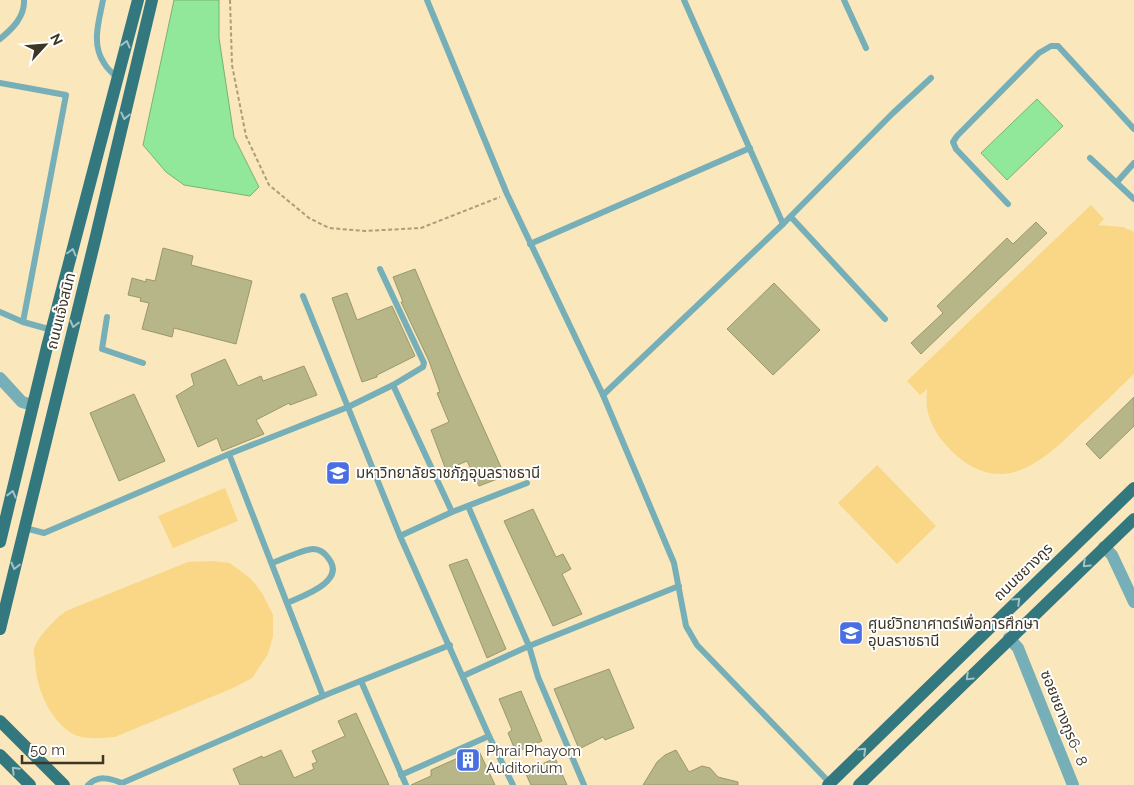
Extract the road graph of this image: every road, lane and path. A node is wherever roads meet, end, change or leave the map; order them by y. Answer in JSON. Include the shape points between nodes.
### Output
{"nodes":[{"id":1,"x":24,"y":0,"type":"edge"},
{"id":2,"x":103,"y":0,"type":"edge"},
{"id":3,"x":138,"y":0,"type":"edge"},
{"id":4,"x":152,"y":0,"type":"edge"},
{"id":5,"x":230,"y":0,"type":"edge"},
{"id":6,"x":427,"y":0,"type":"edge"},
{"id":7,"x":684,"y":0,"type":"edge"},
{"id":8,"x":844,"y":0,"type":"edge"},
{"id":9,"x":0,"y":39,"type":"edge"},
{"id":10,"x":866,"y":48,"type":"dead end"},
{"id":11,"x":117,"y":78,"type":"junction"},
{"id":12,"x":931,"y":78,"type":"dead end"},
{"id":13,"x":0,"y":83,"type":"edge"},
{"id":14,"x":1134,"y":129,"type":"edge"},
{"id":15,"x":750,"y":148,"type":"junction"},
{"id":16,"x":1090,"y":158,"type":"dead end"},
{"id":17,"x":1134,"y":163,"type":"edge"},
{"id":18,"x":1117,"y":182,"type":"junction"},
{"id":19,"x":507,"y":194,"type":"junction"},
{"id":20,"x":1134,"y":199,"type":"edge"},
{"id":21,"x":1008,"y":204,"type":"dead end"},
{"id":22,"x":790,"y":217,"type":"junction"},
{"id":23,"x":783,"y":224,"type":"junction"},
{"id":24,"x":530,"y":244,"type":"junction"},
{"id":25,"x":380,"y":269,"type":"dead end"},
{"id":26,"x":303,"y":296,"type":"dead end"},
{"id":27,"x":0,"y":312,"type":"edge"},
{"id":28,"x":107,"y":317,"type":"dead end"},
{"id":29,"x":885,"y":318,"type":"dead end"},
{"id":30,"x":23,"y":322,"type":"junction"},
{"id":31,"x":52,"y":330,"type":"junction"},
{"id":32,"x":143,"y":363,"type":"dead end"},
{"id":33,"x":0,"y":378,"type":"edge"},
{"id":34,"x":393,"y":385,"type":"junction"},
{"id":35,"x":602,"y":395,"type":"junction"},
{"id":36,"x":33,"y":405,"type":"junction"},
{"id":37,"x":348,"y":407,"type":"junction"},
{"id":38,"x":229,"y":454,"type":"junction"},
{"id":39,"x":527,"y":483,"type":"dead end"},
{"id":40,"x":1134,"y":488,"type":"edge"},
{"id":41,"x":468,"y":506,"type":"junction"},
{"id":42,"x":452,"y":512,"type":"junction"},
{"id":43,"x":1134,"y":519,"type":"edge"},
{"id":44,"x":25,"y":528,"type":"junction"},
{"id":45,"x":400,"y":536,"type":"junction"},
{"id":46,"x":0,"y":542,"type":"edge"},
{"id":47,"x":1104,"y":546,"type":"junction"},
{"id":48,"x":272,"y":563,"type":"junction"},
{"id":49,"x":679,"y":586,"type":"junction"},
{"id":50,"x":1134,"y":602,"type":"edge"},
{"id":51,"x":287,"y":603,"type":"junction"},
{"id":52,"x":0,"y":629,"type":"edge"},
{"id":53,"x":1010,"y":638,"type":"junction"},
{"id":54,"x":450,"y":645,"type":"junction"},
{"id":55,"x":530,"y":646,"type":"junction"},
{"id":56,"x":463,"y":676,"type":"junction"},
{"id":57,"x":361,"y":681,"type":"junction"},
{"id":58,"x":323,"y":696,"type":"junction"},
{"id":59,"x":0,"y":721,"type":"edge"},
{"id":60,"x":489,"y":736,"type":"junction"},
{"id":61,"x":0,"y":755,"type":"edge"},
{"id":62,"x":401,"y":775,"type":"junction"},
{"id":63,"x":122,"y":784,"type":"edge"},
{"id":64,"x":829,"y":784,"type":"edge"},
{"id":65,"x":30,"y":785,"type":"edge"},
{"id":66,"x":64,"y":785,"type":"edge"},
{"id":67,"x":88,"y":785,"type":"edge"},
{"id":68,"x":406,"y":785,"type":"edge"},
{"id":69,"x":513,"y":785,"type":"edge"},
{"id":70,"x":584,"y":785,"type":"edge"},
{"id":71,"x":859,"y":785,"type":"edge"},
{"id":72,"x":1073,"y":785,"type":"edge"}],
"edges":[{"from":1,"to":9,"type":"lane","via":[[19,20]]},
{"from":2,"to":11,"type":"lane","via":[[96,39],[104,63]]},
{"from":11,"to":3,"type":"main road","name":"ถนนแจ้งสนิท","one_way":true},
{"from":4,"to":44,"type":"main road","name":"ถนนแจ้งสนิท","one_way":true},
{"from":5,"to":19,"type":"path","via":[[232,66],[246,136],[270,185],[309,218],[329,228],[364,231],[421,228]]},
{"from":6,"to":19,"type":"lane"},
{"from":7,"to":15,"type":"lane"},
{"from":8,"to":10,"type":"lane"},
{"from":31,"to":11,"type":"main road","name":"ถนนแจ้งสนิท","one_way":true},
{"from":12,"to":22,"type":"lane"},
{"from":13,"to":30,"type":"lane","via":[[66,95]]},
{"from":14,"to":21,"type":"lane","via":[[1058,46],[1051,46],[1039,54],[953,142]]},
{"from":15,"to":23,"type":"lane"},
{"from":15,"to":24,"type":"lane"},
{"from":16,"to":18,"type":"lane"},
{"from":17,"to":18,"type":"lane"},
{"from":18,"to":20,"type":"lane"},
{"from":19,"to":24,"type":"lane"},
{"from":22,"to":23,"type":"lane"},
{"from":22,"to":29,"type":"lane"},
{"from":23,"to":35,"type":"lane"},
{"from":24,"to":35,"type":"lane"},
{"from":25,"to":34,"type":"lane","via":[[424,363],[423,367]]},
{"from":26,"to":37,"type":"lane"},
{"from":27,"to":30,"type":"lane"},
{"from":28,"to":32,"type":"lane","via":[[102,349]]},
{"from":30,"to":31,"type":"lane"},
{"from":31,"to":36,"type":"main road","name":"ถนนแจ้งสนิท"},
{"from":33,"to":36,"type":"street","via":[[22,402]]},
{"from":34,"to":37,"type":"lane"},
{"from":34,"to":42,"type":"lane"},
{"from":35,"to":49,"type":"lane","via":[[674,563]]},
{"from":46,"to":36,"type":"main road","name":"ถนนแจ้งสนิท","one_way":true},
{"from":37,"to":38,"type":"lane"},
{"from":37,"to":45,"type":"lane"},
{"from":38,"to":44,"type":"lane","via":[[44,534]]},
{"from":38,"to":48,"type":"lane"},
{"from":39,"to":41,"type":"lane"},
{"from":64,"to":40,"type":"main road","name":"ถนนชยางกูร","one_way":true},
{"from":41,"to":42,"type":"lane"},
{"from":41,"to":55,"type":"lane"},
{"from":42,"to":45,"type":"lane"},
{"from":43,"to":47,"type":"main road"},
{"from":44,"to":52,"type":"main road","name":"ถนนแจ้งสนิท","one_way":true},
{"from":45,"to":54,"type":"lane"},
{"from":47,"to":50,"type":"street"},
{"from":47,"to":53,"type":"main road","one_way":true},
{"from":48,"to":51,"type":"lane"},
{"from":48,"to":51,"type":"lane","via":[[312,549],[324,552],[331,562],[332,573],[326,584]]},
{"from":49,"to":55,"type":"lane"},
{"from":49,"to":64,"type":"lane","via":[[686,626],[697,645]]},
{"from":51,"to":58,"type":"lane"},
{"from":53,"to":71,"type":"main road","one_way":true},
{"from":53,"to":72,"type":"street","name":"ซอยชยางกูร6- 8","via":[[1018,648]]},
{"from":54,"to":56,"type":"lane"},
{"from":54,"to":57,"type":"lane"},
{"from":55,"to":56,"type":"lane"},
{"from":55,"to":70,"type":"lane","via":[[538,677]]},
{"from":56,"to":60,"type":"lane"},
{"from":57,"to":58,"type":"lane"},
{"from":57,"to":62,"type":"lane"},
{"from":58,"to":63,"type":"lane"},
{"from":59,"to":66,"type":"main road"},
{"from":60,"to":62,"type":"lane"},
{"from":60,"to":69,"type":"lane"},
{"from":65,"to":61,"type":"main road","one_way":true},
{"from":62,"to":68,"type":"lane"},
{"from":63,"to":67,"type":"lane","via":[[105,778]]}]}
